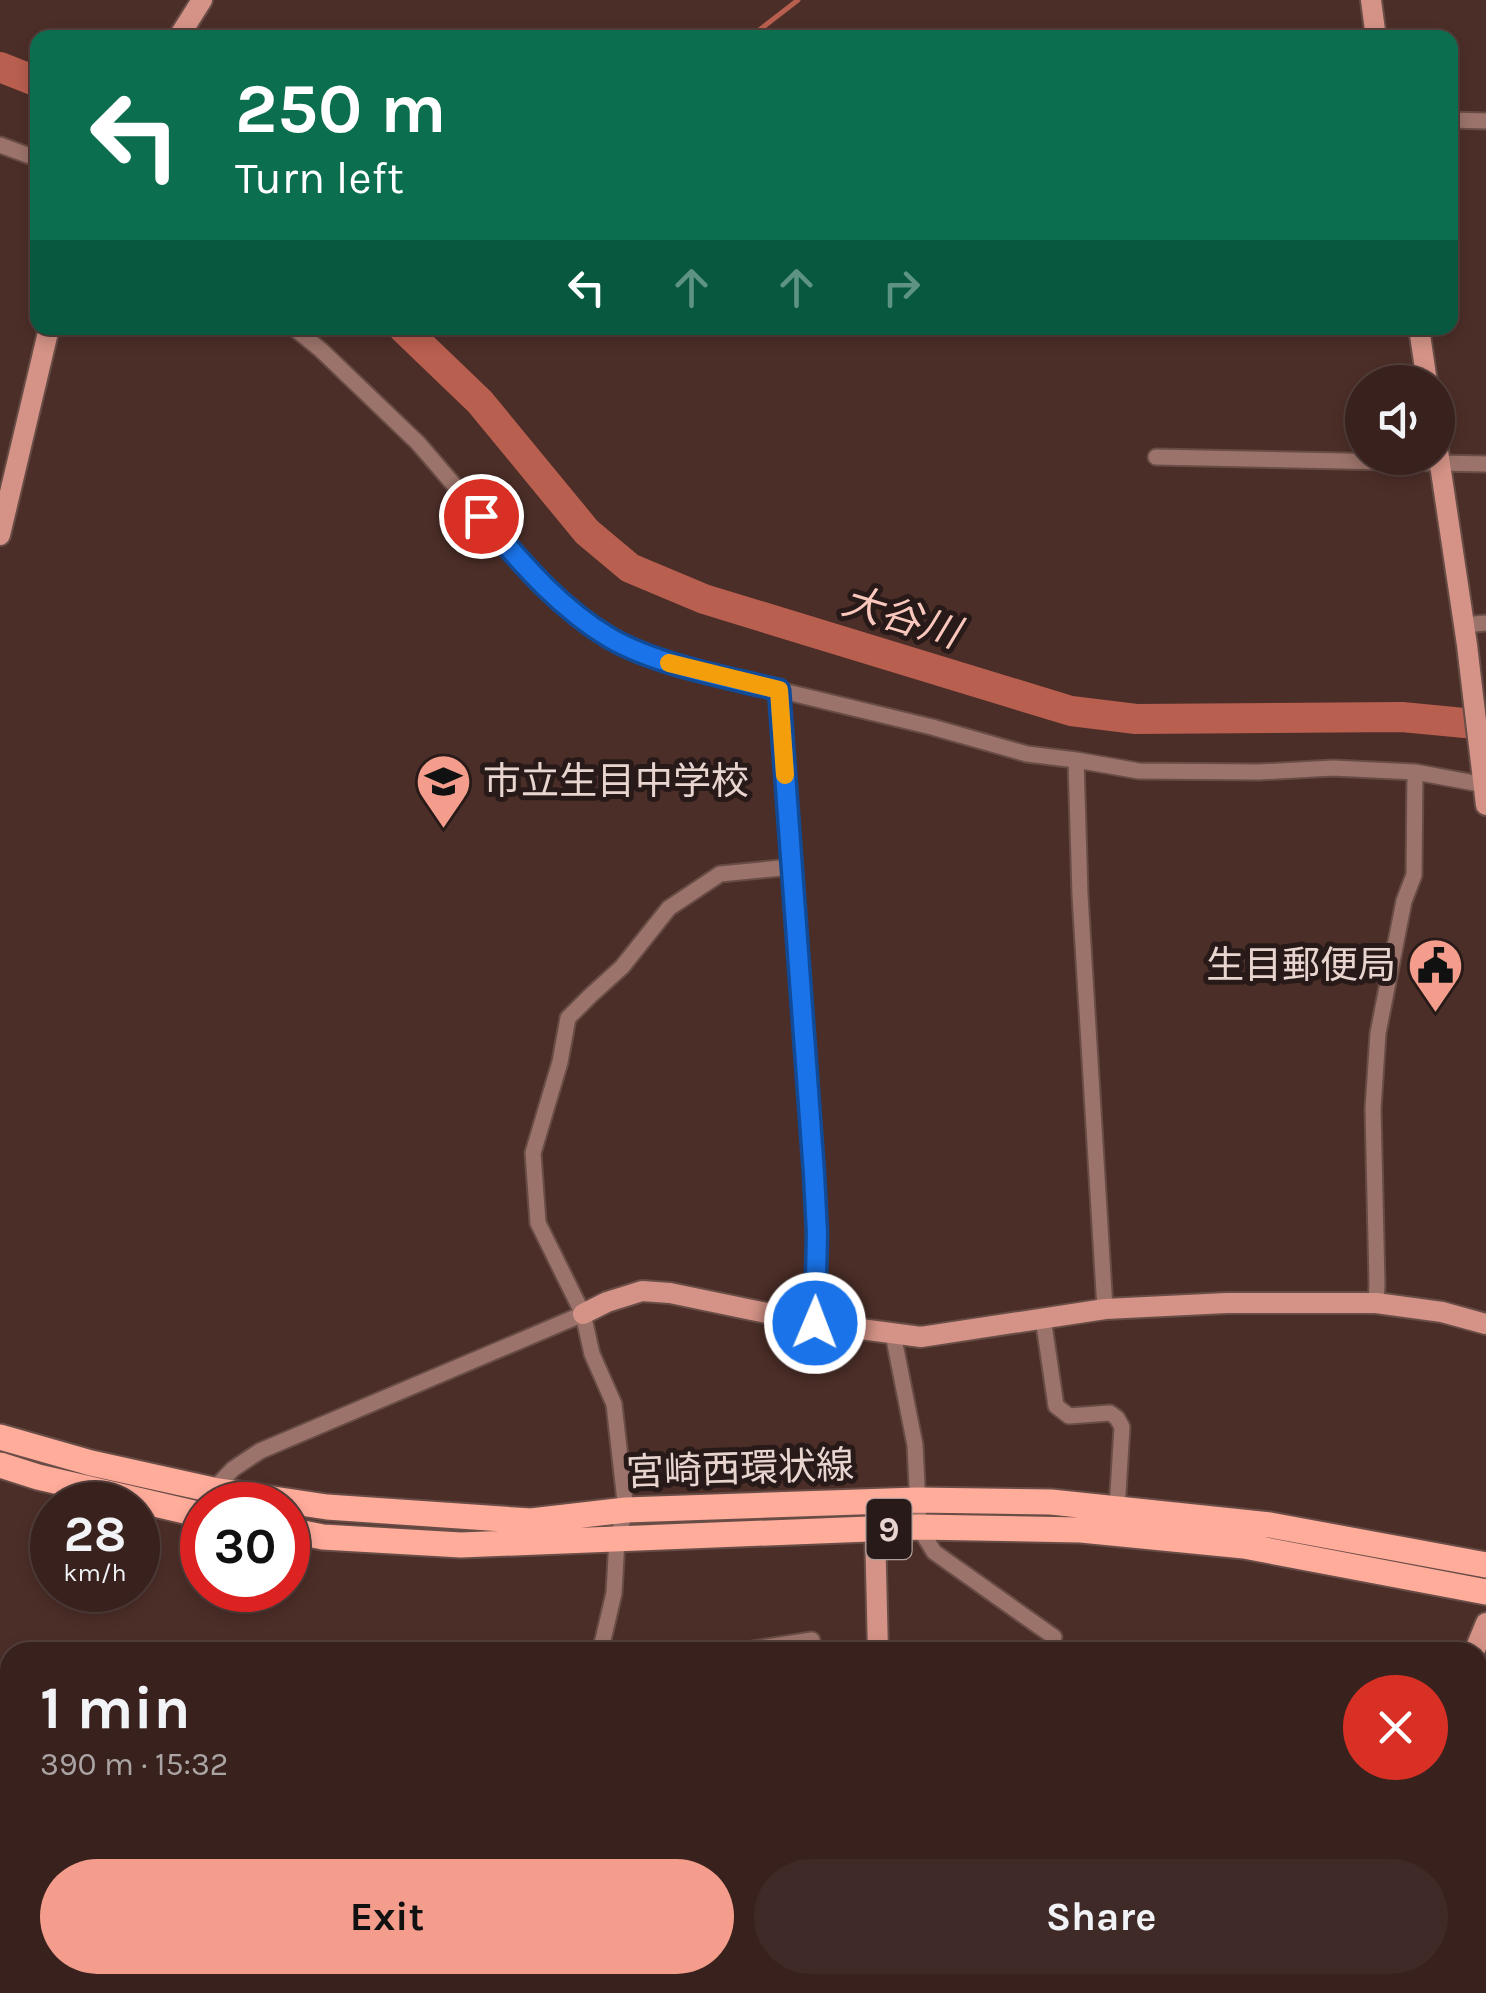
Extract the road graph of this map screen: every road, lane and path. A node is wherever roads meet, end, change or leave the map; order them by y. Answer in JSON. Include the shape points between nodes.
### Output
{"nodes":[{"id":1,"x":202,"y":0,"type":"edge"},
{"id":2,"x":1371,"y":0,"type":"edge"},
{"id":3,"x":183,"y":30,"type":"edge"},
{"id":4,"x":1375,"y":30,"type":"edge"},
{"id":5,"x":1458,"y":120,"type":"edge"},
{"id":6,"x":1486,"y":121,"type":"edge"},
{"id":7,"x":0,"y":145,"type":"edge"},
{"id":8,"x":30,"y":156,"type":"edge"},
{"id":9,"x":47,"y":335,"type":"edge"},
{"id":10,"x":303,"y":335,"type":"edge"},
{"id":11,"x":1420,"y":335,"type":"edge"},
{"id":12,"x":1424,"y":365,"type":"edge"},
{"id":13,"x":1345,"y":457,"type":"edge"},
{"id":14,"x":1156,"y":458,"type":"dead end"},
{"id":15,"x":1455,"y":459,"type":"edge"},
{"id":16,"x":1486,"y":464,"type":"edge"},
{"id":17,"x":1441,"y":475,"type":"edge"},
{"id":18,"x":0,"y":535,"type":"edge"},
{"id":19,"x":1486,"y":623,"type":"edge"},
{"id":20,"x":1466,"y":635,"type":"junction"},
{"id":21,"x":779,"y":690,"type":"junction"},
{"id":22,"x":1076,"y":760,"type":"junction"},
{"id":23,"x":1415,"y":772,"type":"junction"},
{"id":24,"x":1485,"y":791,"type":"edge"},
{"id":25,"x":791,"y":867,"type":"junction"},
{"id":26,"x":1376,"y":1303,"type":"junction"},
{"id":27,"x":1105,"y":1309,"type":"junction"},
{"id":28,"x":583,"y":1314,"type":"junction"},
{"id":29,"x":1043,"y":1318,"type":"junction"},
{"id":30,"x":815,"y":1323,"type":"junction"},
{"id":31,"x":1486,"y":1324,"type":"edge"},
{"id":32,"x":893,"y":1334,"type":"junction"},
{"id":33,"x":0,"y":1437,"type":"edge"},
{"id":34,"x":0,"y":1466,"type":"edge"},
{"id":35,"x":221,"y":1482,"type":"edge"},
{"id":36,"x":180,"y":1483,"type":"edge"},
{"id":37,"x":917,"y":1500,"type":"junction"},
{"id":38,"x":310,"y":1504,"type":"edge"},
{"id":39,"x":1117,"y":1509,"type":"junction"},
{"id":40,"x":180,"y":1510,"type":"edge"},
{"id":41,"x":626,"y":1510,"type":"junction"},
{"id":42,"x":919,"y":1527,"type":"junction"},
{"id":43,"x":875,"y":1530,"type":"junction"},
{"id":44,"x":310,"y":1534,"type":"edge"},
{"id":45,"x":617,"y":1539,"type":"junction"},
{"id":46,"x":1486,"y":1565,"type":"edge"},
{"id":47,"x":1486,"y":1592,"type":"edge"},
{"id":48,"x":1054,"y":1638,"type":"dead end"},
{"id":49,"x":603,"y":1642,"type":"edge"},
{"id":50,"x":878,"y":1642,"type":"edge"}],
"edges":[{"from":1,"to":3,"type":"street"},
{"from":2,"to":4,"type":"street"},
{"from":5,"to":6,"type":"street"},
{"from":7,"to":8,"type":"street"},
{"from":9,"to":18,"type":"street"},
{"from":10,"to":21,"type":"street","via":[[418,443],[564,606],[612,639],[675,665]]},
{"from":11,"to":12,"type":"street"},
{"from":13,"to":14,"type":"street"},
{"from":15,"to":16,"type":"street"},
{"from":17,"to":20,"type":"street"},
{"from":19,"to":20,"type":"street"},
{"from":20,"to":24,"type":"street"},
{"from":21,"to":22,"type":"street","via":[[1026,754]]},
{"from":21,"to":25,"type":"street"},
{"from":22,"to":23,"type":"street","via":[[1139,772]]},
{"from":22,"to":27,"type":"street"},
{"from":23,"to":24,"type":"street"},
{"from":23,"to":26,"type":"street","via":[[1414,875],[1378,1033]]},
{"from":25,"to":28,"type":"street","via":[[720,874],[669,908],[622,968],[568,1018],[534,1153],[538,1223]]},
{"from":25,"to":30,"type":"street","via":[[814,1174]]},
{"from":26,"to":27,"type":"street"},
{"from":26,"to":31,"type":"street"},
{"from":27,"to":29,"type":"street"},
{"from":28,"to":30,"type":"street","via":[[642,1292],[670,1293]]},
{"from":28,"to":35,"type":"street","via":[[260,1451]]},
{"from":28,"to":41,"type":"street","via":[[614,1404]]},
{"from":29,"to":32,"type":"street","via":[[921,1337]]},
{"from":29,"to":39,"type":"street","via":[[1056,1406],[1068,1416],[1110,1413],[1122,1427]]},
{"from":30,"to":32,"type":"street"},
{"from":32,"to":37,"type":"street","via":[[916,1445]]},
{"from":33,"to":36,"type":"main road","name":"宮崎西環状線","number":"9"},
{"from":34,"to":40,"type":"main road"},
{"from":37,"to":39,"type":"main road","name":"宮崎西環状線","number":"9"},
{"from":37,"to":41,"type":"main road","name":"宮崎西環状線","number":"9"},
{"from":37,"to":42,"type":"street"},
{"from":38,"to":41,"type":"main road","name":"宮崎西環状線","number":"9","via":[[531,1521]]},
{"from":39,"to":46,"type":"main road","name":"宮崎西環状線","number":"9","via":[[1270,1524]]},
{"from":41,"to":45,"type":"street"},
{"from":42,"to":43,"type":"main road","name":"宮崎西環状線","number":"9"},
{"from":42,"to":47,"type":"main road","name":"宮崎西環状線","number":"9","via":[[1081,1530],[1244,1546]]},
{"from":42,"to":48,"type":"street","via":[[934,1552]]},
{"from":43,"to":45,"type":"main road","name":"宮崎西環状線","number":"9"},
{"from":43,"to":50,"type":"street"},
{"from":44,"to":45,"type":"main road","name":"宮崎西環状線","number":"9","via":[[461,1545]]},
{"from":45,"to":49,"type":"street"}]}
